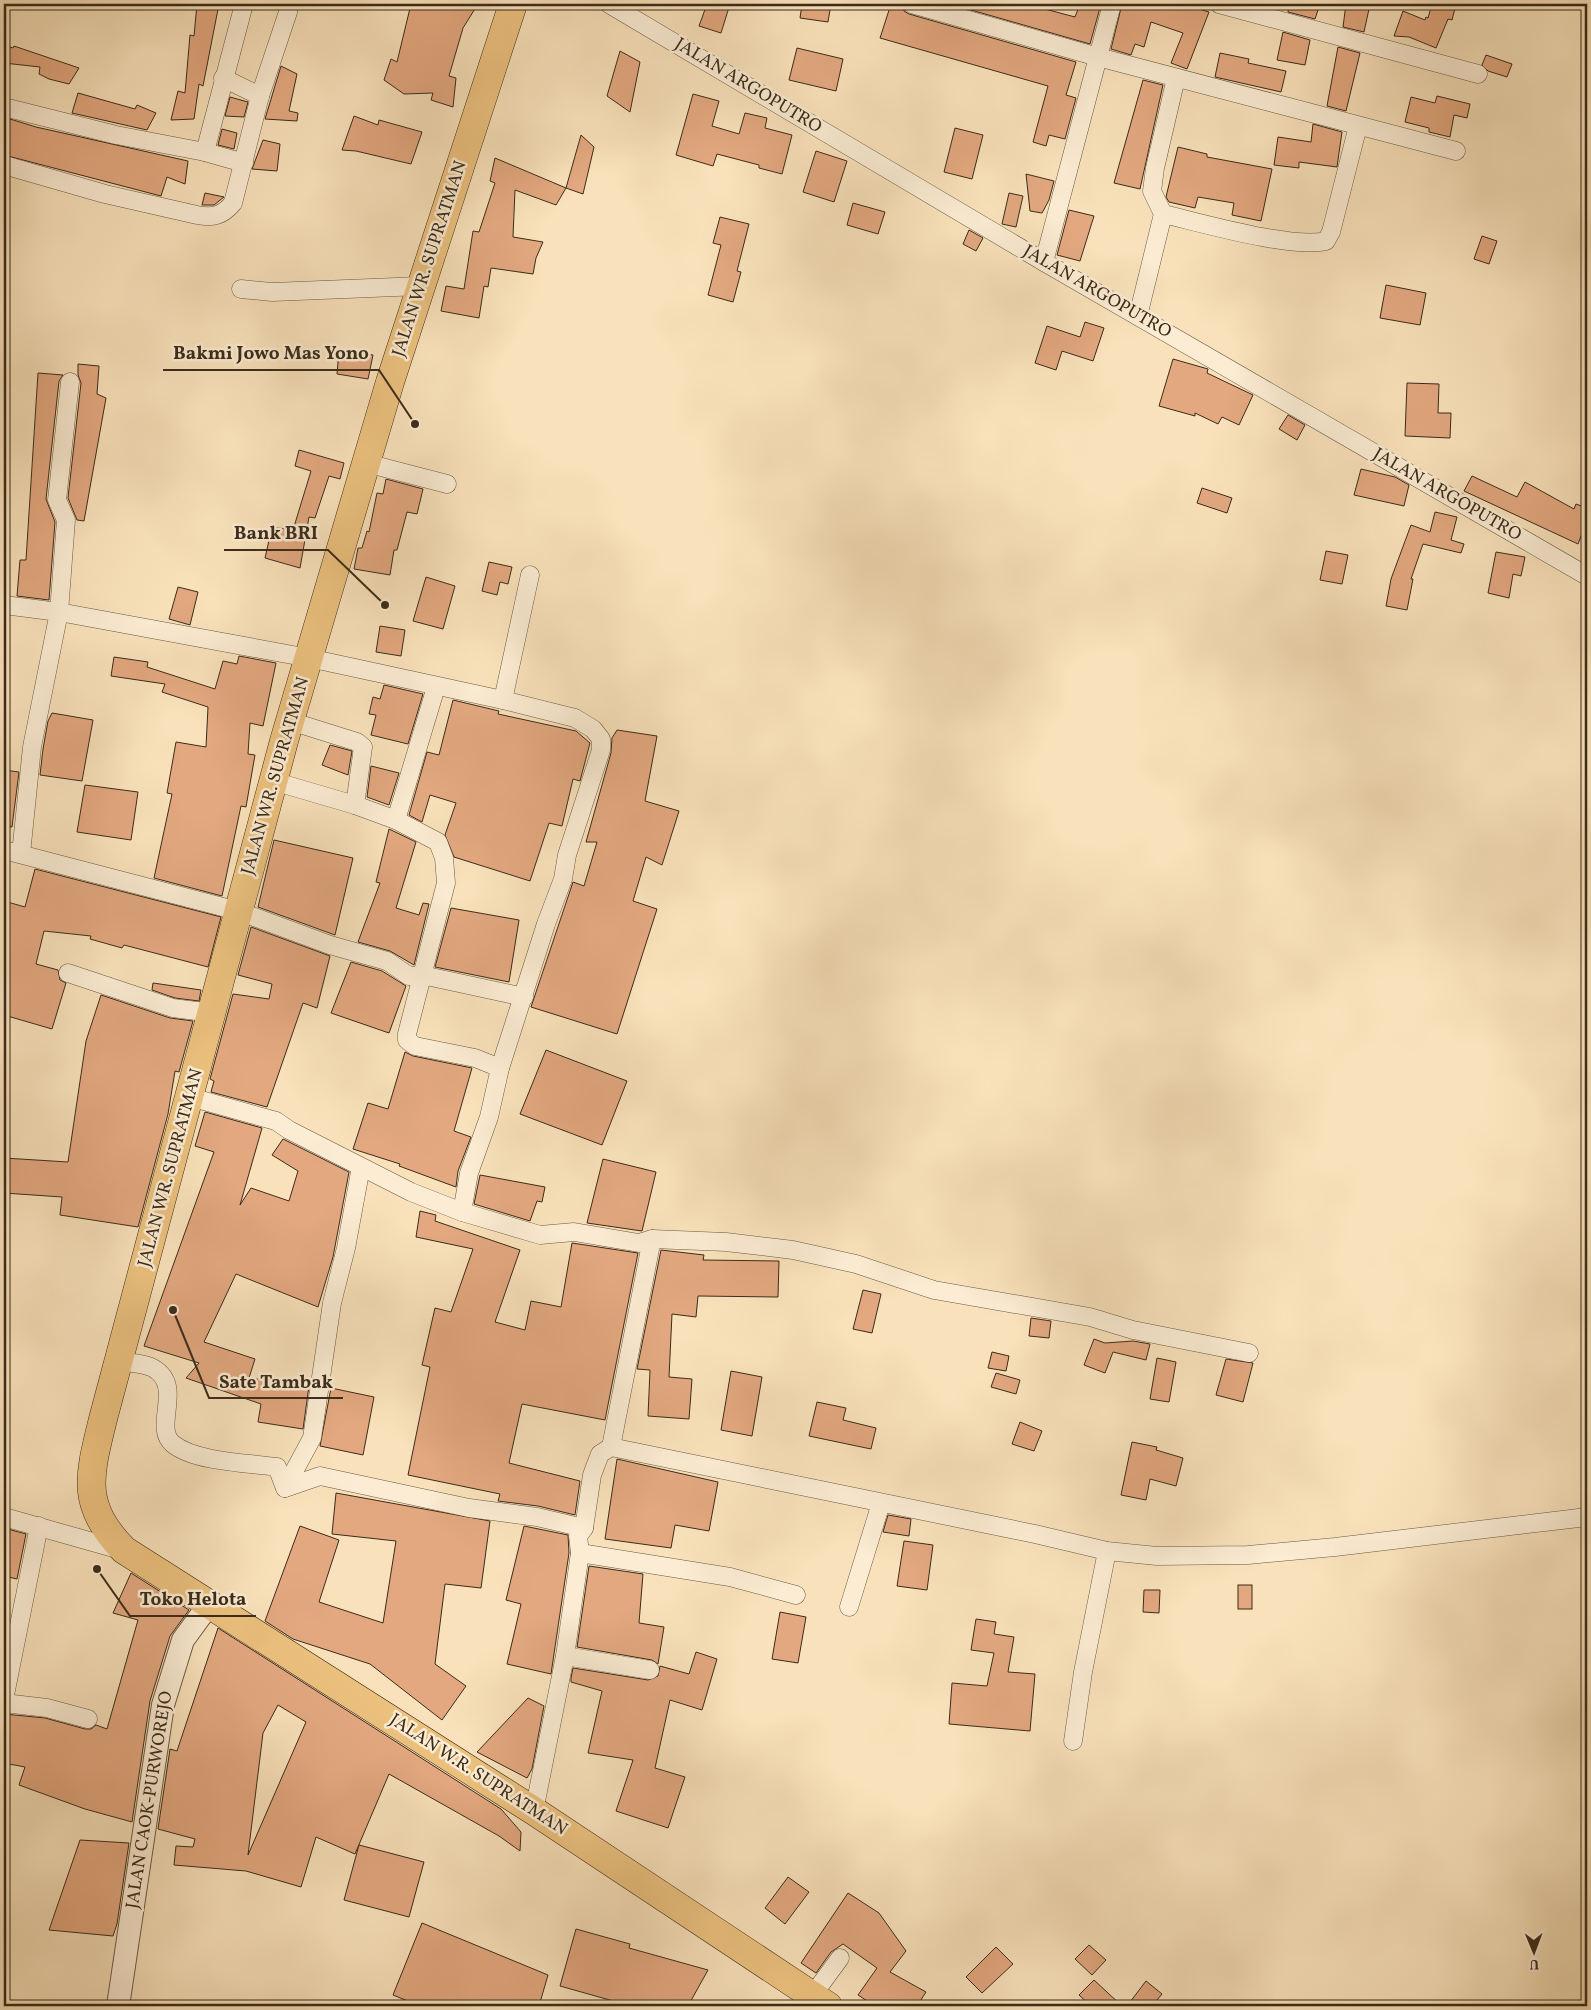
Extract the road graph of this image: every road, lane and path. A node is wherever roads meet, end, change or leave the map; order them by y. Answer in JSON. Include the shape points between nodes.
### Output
{"nodes":[{"id":1,"x":244,"y":4,"type":"edge"},
{"id":2,"x":289,"y":4,"type":"edge"},
{"id":3,"x":513,"y":4,"type":"edge"},
{"id":4,"x":609,"y":4,"type":"edge"},
{"id":5,"x":912,"y":4,"type":"edge"},
{"id":6,"x":1112,"y":4,"type":"edge"},
{"id":7,"x":1219,"y":4,"type":"edge"},
{"id":8,"x":1098,"y":57,"type":"junction"},
{"id":9,"x":1478,"y":74,"type":"dead end"},
{"id":10,"x":223,"y":78,"type":"junction"},
{"id":11,"x":1176,"y":78,"type":"junction"},
{"id":12,"x":260,"y":96,"type":"junction"},
{"id":13,"x":4,"y":107,"type":"edge"},
{"id":14,"x":1358,"y":126,"type":"junction"},
{"id":15,"x":1456,"y":151,"type":"dead end"},
{"id":16,"x":205,"y":152,"type":"junction"},
{"id":17,"x":244,"y":163,"type":"junction"},
{"id":18,"x":4,"y":165,"type":"edge"},
{"id":19,"x":1163,"y":214,"type":"junction"},
{"id":20,"x":1044,"y":262,"type":"junction"},
{"id":21,"x":421,"y":286,"type":"junction"},
{"id":22,"x":241,"y":289,"type":"dead end"},
{"id":23,"x":1138,"y":316,"type":"junction"},
{"id":24,"x":70,"y":382,"type":"dead end"},
{"id":25,"x":366,"y":462,"type":"junction"},
{"id":26,"x":448,"y":484,"type":"dead end"},
{"id":27,"x":530,"y":574,"type":"dead end"},
{"id":28,"x":1587,"y":576,"type":"edge"},
{"id":29,"x":4,"y":605,"type":"edge"},
{"id":30,"x":59,"y":612,"type":"junction"},
{"id":31,"x":309,"y":658,"type":"junction"},
{"id":32,"x":436,"y":687,"type":"junction"},
{"id":33,"x":503,"y":700,"type":"junction"},
{"id":34,"x":290,"y":721,"type":"junction"},
{"id":35,"x":273,"y":781,"type":"junction"},
{"id":36,"x":355,"y":805,"type":"junction"},
{"id":37,"x":396,"y":820,"type":"junction"},
{"id":38,"x":4,"y":850,"type":"edge"},
{"id":39,"x":21,"y":854,"type":"junction"},
{"id":40,"x":238,"y":911,"type":"junction"},
{"id":41,"x":68,"y":974,"type":"dead end"},
{"id":42,"x":422,"y":975,"type":"junction"},
{"id":43,"x":524,"y":997,"type":"junction"},
{"id":44,"x":212,"y":1013,"type":"junction"},
{"id":45,"x":500,"y":1068,"type":"junction"},
{"id":46,"x":190,"y":1097,"type":"junction"},
{"id":47,"x":361,"y":1167,"type":"junction"},
{"id":48,"x":462,"y":1212,"type":"junction"},
{"id":49,"x":652,"y":1239,"type":"junction"},
{"id":50,"x":1249,"y":1353,"type":"dead end"},
{"id":51,"x":119,"y":1361,"type":"junction"},
{"id":52,"x":611,"y":1447,"type":"junction"},
{"id":53,"x":285,"y":1488,"type":"junction"},
{"id":54,"x":881,"y":1504,"type":"junction"},
{"id":55,"x":1587,"y":1516,"type":"edge"},
{"id":56,"x":4,"y":1517,"type":"edge"},
{"id":57,"x":39,"y":1526,"type":"junction"},
{"id":58,"x":584,"y":1528,"type":"junction"},
{"id":59,"x":124,"y":1550,"type":"junction"},
{"id":60,"x":1107,"y":1551,"type":"junction"},
{"id":61,"x":580,"y":1553,"type":"junction"},
{"id":62,"x":796,"y":1595,"type":"dead end"},
{"id":63,"x":210,"y":1603,"type":"junction"},
{"id":64,"x":849,"y":1607,"type":"dead end"},
{"id":65,"x":564,"y":1656,"type":"junction"},
{"id":66,"x":650,"y":1670,"type":"dead end"},
{"id":67,"x":4,"y":1702,"type":"edge"},
{"id":68,"x":88,"y":1719,"type":"dead end"},
{"id":69,"x":1074,"y":1741,"type":"dead end"},
{"id":70,"x":534,"y":1811,"type":"junction"},
{"id":71,"x":840,"y":1958,"type":"dead end"},
{"id":72,"x":820,"y":2001,"type":"edge"},
{"id":73,"x":118,"y":2006,"type":"edge"}],
"edges":[{"from":1,"to":10,"type":"street"},
{"from":2,"to":12,"type":"street"},
{"from":3,"to":21,"type":"main road","name":"JALAN WR. SUPRATMAN"},
{"from":4,"to":20,"type":"street","name":"JALAN ARGOPUTRO"},
{"from":5,"to":8,"type":"street"},
{"from":6,"to":8,"type":"street"},
{"from":7,"to":9,"type":"street"},
{"from":8,"to":11,"type":"street"},
{"from":8,"to":20,"type":"street"},
{"from":10,"to":12,"type":"street"},
{"from":10,"to":16,"type":"street"},
{"from":11,"to":14,"type":"street"},
{"from":11,"to":19,"type":"street","via":[[1152,191]]},
{"from":12,"to":17,"type":"street"},
{"from":13,"to":16,"type":"street","via":[[116,135]]},
{"from":14,"to":15,"type":"street"},
{"from":14,"to":19,"type":"street","via":[[1326,241],[1315,244],[1260,236]]},
{"from":16,"to":17,"type":"street"},
{"from":17,"to":18,"type":"street","via":[[233,203],[224,212],[210,218],[106,194]]},
{"from":19,"to":23,"type":"street"},
{"from":20,"to":23,"type":"street","name":"JALAN ARGOPUTRO"},
{"from":21,"to":22,"type":"street","via":[[281,292]]},
{"from":21,"to":25,"type":"main road","name":"JALAN WR. SUPRATMAN"},
{"from":23,"to":28,"type":"street","name":"JALAN ARGOPUTRO"},
{"from":24,"to":30,"type":"street","via":[[57,500],[66,520]]},
{"from":25,"to":26,"type":"street"},
{"from":25,"to":31,"type":"main road","name":"JALAN WR. SUPRATMAN"},
{"from":27,"to":33,"type":"street"},
{"from":29,"to":30,"type":"street"},
{"from":30,"to":31,"type":"street"},
{"from":30,"to":39,"type":"street","via":[[32,747]]},
{"from":31,"to":32,"type":"street"},
{"from":31,"to":34,"type":"main road","name":"JALAN WR. SUPRATMAN"},
{"from":32,"to":33,"type":"street"},
{"from":32,"to":37,"type":"street"},
{"from":33,"to":43,"type":"street","via":[[575,718],[593,729],[601,739],[601,750],[567,855],[563,879]]},
{"from":34,"to":35,"type":"main road","name":"JALAN WR. SUPRATMAN"},
{"from":34,"to":36,"type":"street","via":[[357,742],[363,748]]},
{"from":35,"to":36,"type":"street"},
{"from":35,"to":40,"type":"main road","name":"JALAN WR. SUPRATMAN"},
{"from":36,"to":37,"type":"street"},
{"from":37,"to":42,"type":"street","via":[[438,842],[447,870]]},
{"from":38,"to":39,"type":"street"},
{"from":39,"to":40,"type":"street"},
{"from":40,"to":42,"type":"street","via":[[330,945],[387,961],[409,976]]},
{"from":40,"to":44,"type":"main road","name":"JALAN WR. SUPRATMAN"},
{"from":41,"to":44,"type":"street","via":[[173,1008]]},
{"from":42,"to":43,"type":"street"},
{"from":42,"to":45,"type":"street","via":[[407,1040],[415,1046],[475,1058]]},
{"from":43,"to":45,"type":"street"},
{"from":44,"to":46,"type":"main road","name":"JALAN WR. SUPRATMAN"},
{"from":45,"to":48,"type":"street","via":[[490,1117],[469,1173]]},
{"from":46,"to":47,"type":"street","via":[[276,1121]]},
{"from":46,"to":51,"type":"main road","name":"JALAN WR. SUPRATMAN"},
{"from":47,"to":48,"type":"street"},
{"from":47,"to":53,"type":"street","via":[[332,1303],[312,1438]]},
{"from":48,"to":49,"type":"street","via":[[540,1235],[574,1232],[639,1243]]},
{"from":49,"to":50,"type":"street","via":[[726,1242],[793,1250],[856,1264],[934,1290],[1090,1317],[1133,1330]]},
{"from":49,"to":52,"type":"street"},
{"from":51,"to":53,"type":"street","via":[[152,1368],[165,1379],[169,1400],[165,1428],[166,1436],[173,1444],[196,1454],[277,1467]]},
{"from":51,"to":59,"type":"main road","name":"JALAN WR. SUPRATMAN","via":[[94,1454],[92,1484],[93,1505],[99,1520]]},
{"from":52,"to":54,"type":"street"},
{"from":52,"to":58,"type":"street","via":[[600,1454],[592,1475]]},
{"from":53,"to":58,"type":"street","via":[[320,1476],[469,1508],[537,1517]]},
{"from":54,"to":60,"type":"street"},
{"from":54,"to":64,"type":"street"},
{"from":55,"to":60,"type":"street","via":[[1248,1555],[1156,1556]]},
{"from":56,"to":57,"type":"street"},
{"from":57,"to":59,"type":"street"},
{"from":57,"to":67,"type":"street"},
{"from":58,"to":61,"type":"street","via":[[578,1536]]},
{"from":59,"to":63,"type":"main road","name":"JALAN W.R. SUPRATMAN"},
{"from":60,"to":69,"type":"street"},
{"from":61,"to":62,"type":"street","via":[[730,1577]]},
{"from":61,"to":65,"type":"street"},
{"from":63,"to":70,"type":"main road","name":"JALAN W.R. SUPRATMAN"},
{"from":63,"to":73,"type":"street","name":"JALAN CAOK-PURWOREJO","via":[[183,1640],[162,1705]]},
{"from":65,"to":66,"type":"street"},
{"from":65,"to":70,"type":"street"},
{"from":67,"to":68,"type":"street","via":[[47,1708]]},
{"from":70,"to":72,"type":"main road","name":"JALAN W.R. SUPRATMAN"},
{"from":71,"to":72,"type":"street"}]}
